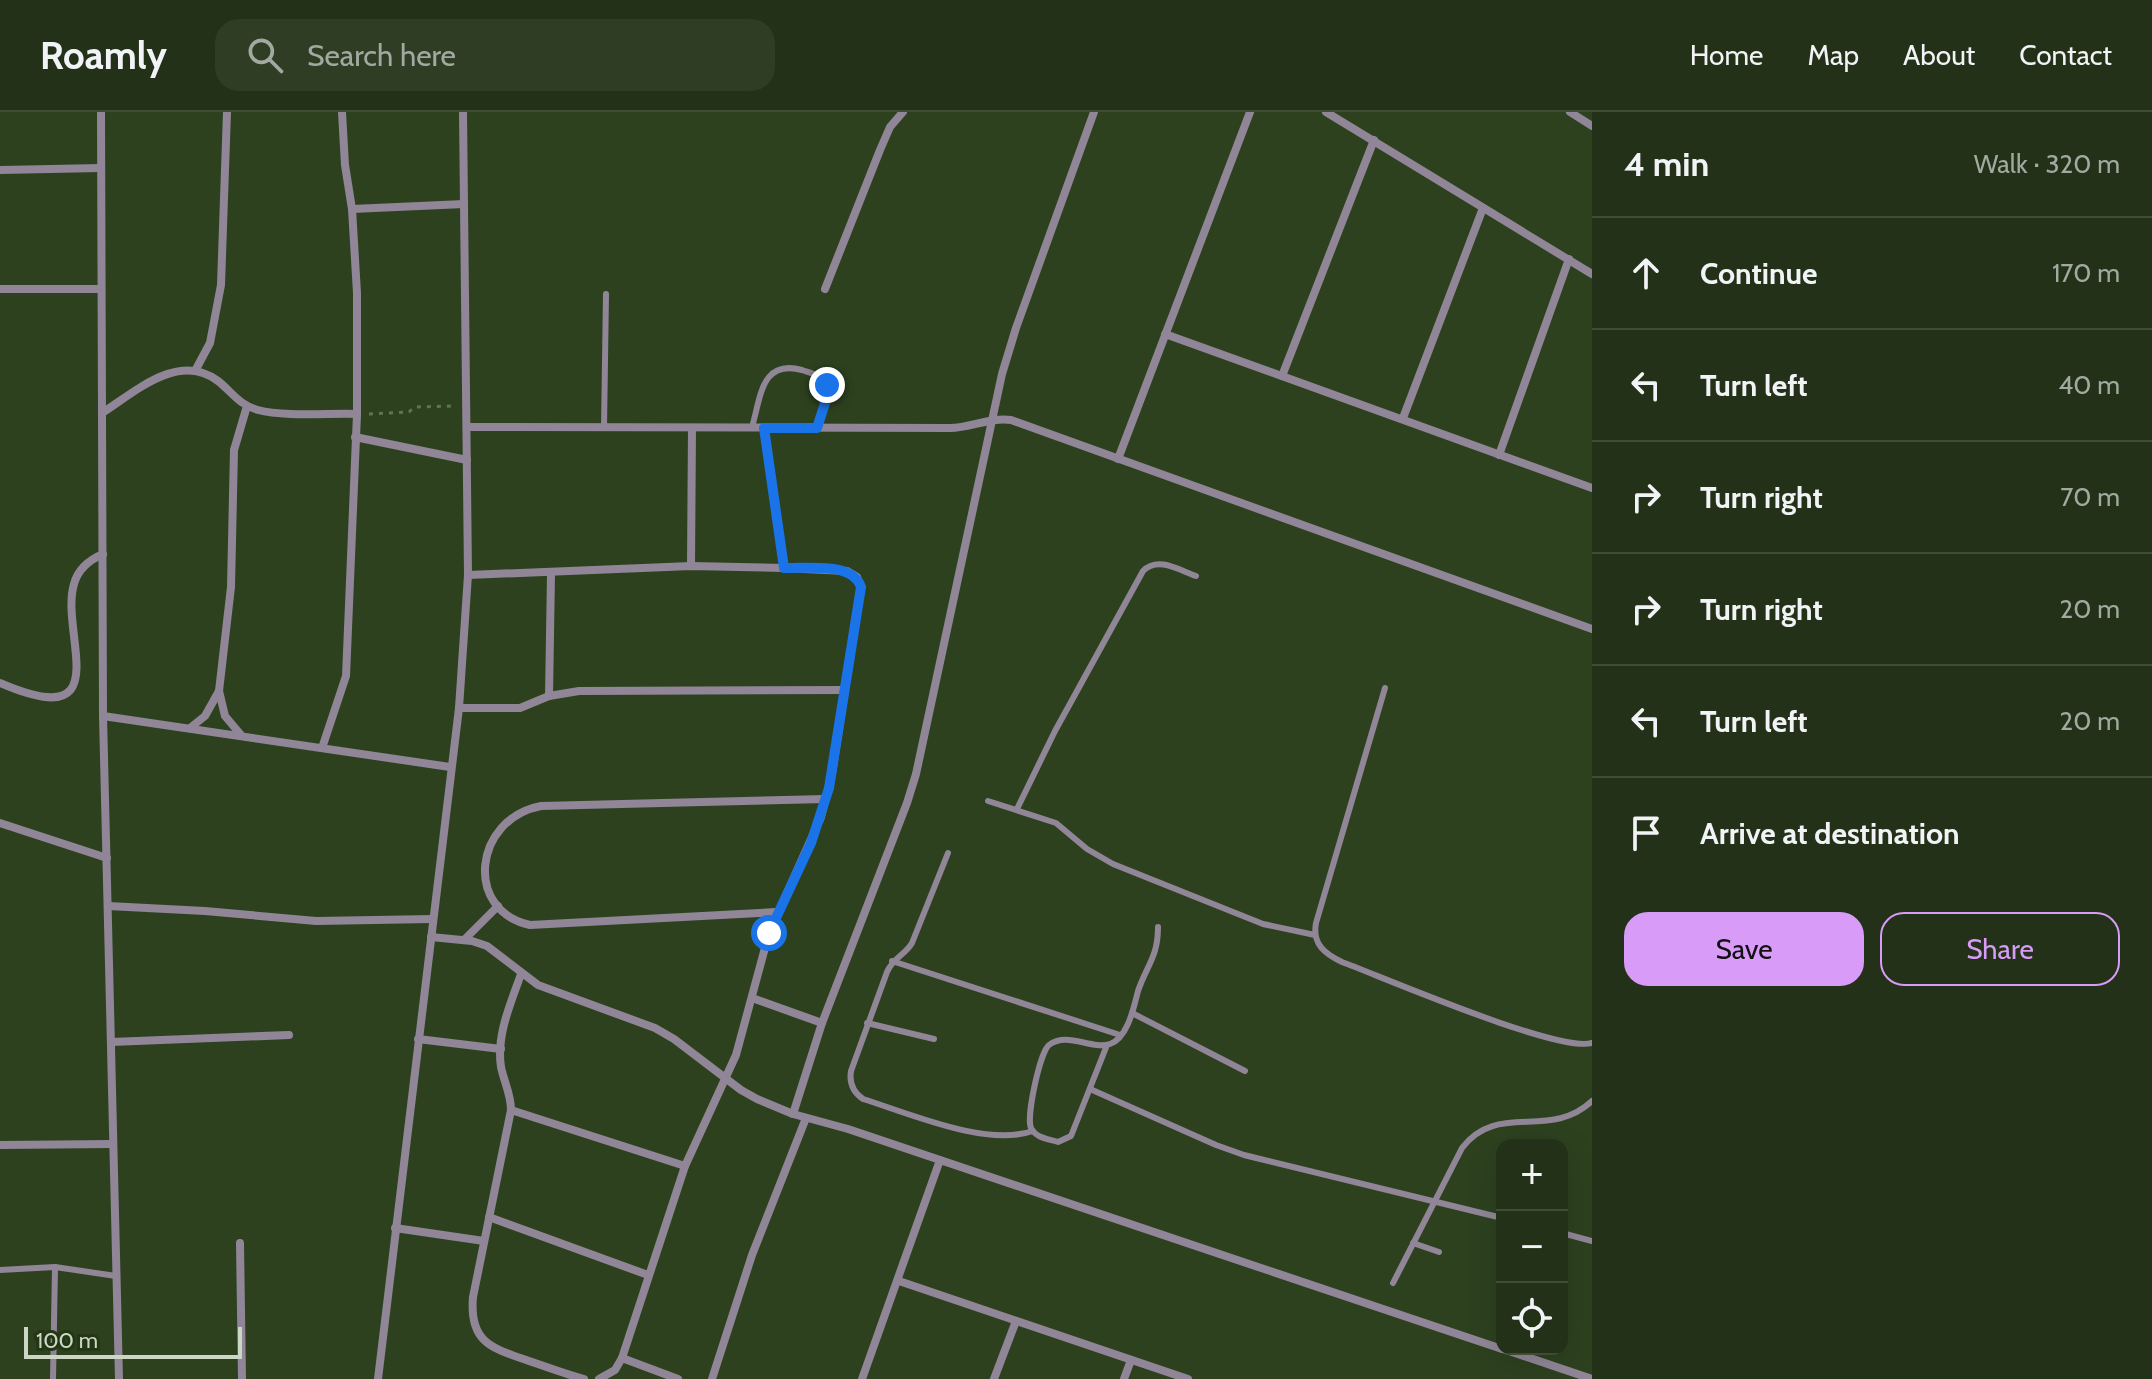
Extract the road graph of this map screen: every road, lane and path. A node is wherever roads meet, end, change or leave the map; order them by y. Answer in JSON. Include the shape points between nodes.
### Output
{"nodes":[{"id":1,"x":101,"y":112,"type":"edge"},
{"id":2,"x":227,"y":112,"type":"edge"},
{"id":3,"x":342,"y":112,"type":"edge"},
{"id":4,"x":463,"y":112,"type":"edge"},
{"id":5,"x":903,"y":112,"type":"edge"},
{"id":6,"x":1094,"y":112,"type":"edge"},
{"id":7,"x":1250,"y":112,"type":"edge"},
{"id":8,"x":1326,"y":112,"type":"edge"},
{"id":9,"x":1570,"y":112,"type":"edge"},
{"id":10,"x":1592,"y":126,"type":"edge"},
{"id":11,"x":1374,"y":140,"type":"junction"},
{"id":12,"x":101,"y":168,"type":"junction"},
{"id":13,"x":0,"y":170,"type":"edge"},
{"id":14,"x":464,"y":204,"type":"junction"},
{"id":15,"x":1483,"y":208,"type":"junction"},
{"id":16,"x":352,"y":209,"type":"junction"},
{"id":17,"x":1569,"y":259,"type":"junction"},
{"id":18,"x":1592,"y":274,"type":"edge"},
{"id":19,"x":0,"y":289,"type":"edge"},
{"id":20,"x":101,"y":289,"type":"junction"},
{"id":21,"x":825,"y":289,"type":"dead end"},
{"id":22,"x":606,"y":294,"type":"dead end"},
{"id":23,"x":1165,"y":334,"type":"junction"},
{"id":24,"x":195,"y":371,"type":"junction"},
{"id":25,"x":1282,"y":376,"type":"junction"},
{"id":26,"x":247,"y":406,"type":"junction"},
{"id":27,"x":466,"y":406,"type":"junction"},
{"id":28,"x":102,"y":413,"type":"junction"},
{"id":29,"x":357,"y":414,"type":"junction"},
{"id":30,"x":1403,"y":418,"type":"junction"},
{"id":31,"x":991,"y":419,"type":"junction"},
{"id":32,"x":467,"y":427,"type":"junction"},
{"id":33,"x":752,"y":427,"type":"junction"},
{"id":34,"x":604,"y":428,"type":"junction"},
{"id":35,"x":692,"y":428,"type":"junction"},
{"id":36,"x":764,"y":428,"type":"junction"},
{"id":37,"x":817,"y":428,"type":"junction"},
{"id":38,"x":355,"y":437,"type":"junction"},
{"id":39,"x":1499,"y":455,"type":"junction"},
{"id":40,"x":1118,"y":459,"type":"junction"},
{"id":41,"x":467,"y":460,"type":"junction"},
{"id":42,"x":1592,"y":488,"type":"edge"},
{"id":43,"x":103,"y":554,"type":"junction"},
{"id":44,"x":691,"y":566,"type":"junction"},
{"id":45,"x":784,"y":568,"type":"junction"},
{"id":46,"x":551,"y":574,"type":"junction"},
{"id":47,"x":468,"y":575,"type":"junction"},
{"id":48,"x":1196,"y":576,"type":"dead end"},
{"id":49,"x":1592,"y":629,"type":"edge"},
{"id":50,"x":0,"y":683,"type":"edge"},
{"id":51,"x":1385,"y":688,"type":"dead end"},
{"id":52,"x":845,"y":690,"type":"junction"},
{"id":53,"x":219,"y":691,"type":"junction"},
{"id":54,"x":549,"y":696,"type":"junction"},
{"id":55,"x":459,"y":708,"type":"junction"},
{"id":56,"x":103,"y":716,"type":"junction"},
{"id":57,"x":190,"y":728,"type":"junction"},
{"id":58,"x":242,"y":736,"type":"junction"},
{"id":59,"x":322,"y":748,"type":"junction"},
{"id":60,"x":450,"y":767,"type":"junction"},
{"id":61,"x":826,"y":799,"type":"junction"},
{"id":62,"x":988,"y":801,"type":"dead end"},
{"id":63,"x":1017,"y":809,"type":"junction"},
{"id":64,"x":0,"y":823,"type":"edge"},
{"id":65,"x":948,"y":853,"type":"dead end"},
{"id":66,"x":107,"y":858,"type":"junction"},
{"id":67,"x":108,"y":906,"type":"junction"},
{"id":68,"x":498,"y":906,"type":"junction"},
{"id":69,"x":777,"y":912,"type":"junction"},
{"id":70,"x":432,"y":919,"type":"junction"},
{"id":71,"x":1158,"y":927,"type":"dead end"},
{"id":72,"x":1315,"y":935,"type":"junction"},
{"id":73,"x":431,"y":937,"type":"junction"},
{"id":74,"x":464,"y":940,"type":"junction"},
{"id":75,"x":892,"y":961,"type":"junction"},
{"id":76,"x":521,"y":974,"type":"junction"},
{"id":77,"x":752,"y":998,"type":"junction"},
{"id":78,"x":1132,"y":1013,"type":"junction"},
{"id":79,"x":822,"y":1023,"type":"junction"},
{"id":80,"x":867,"y":1023,"type":"junction"},
{"id":81,"x":289,"y":1035,"type":"dead end"},
{"id":82,"x":1120,"y":1035,"type":"junction"},
{"id":83,"x":418,"y":1039,"type":"junction"},
{"id":84,"x":934,"y":1039,"type":"dead end"},
{"id":85,"x":111,"y":1042,"type":"junction"},
{"id":86,"x":1592,"y":1043,"type":"edge"},
{"id":87,"x":1107,"y":1045,"type":"junction"},
{"id":88,"x":501,"y":1049,"type":"junction"},
{"id":89,"x":1245,"y":1071,"type":"dead end"},
{"id":90,"x":726,"y":1079,"type":"junction"},
{"id":91,"x":1090,"y":1089,"type":"junction"},
{"id":92,"x":1592,"y":1101,"type":"edge"},
{"id":93,"x":511,"y":1110,"type":"junction"},
{"id":94,"x":793,"y":1114,"type":"junction"},
{"id":95,"x":806,"y":1118,"type":"junction"},
{"id":96,"x":1033,"y":1131,"type":"junction"},
{"id":97,"x":113,"y":1144,"type":"junction"},
{"id":98,"x":0,"y":1145,"type":"edge"},
{"id":99,"x":940,"y":1160,"type":"junction"},
{"id":100,"x":685,"y":1166,"type":"junction"},
{"id":101,"x":1435,"y":1201,"type":"junction"},
{"id":102,"x":1496,"y":1216,"type":"edge"},
{"id":103,"x":489,"y":1217,"type":"junction"},
{"id":104,"x":395,"y":1228,"type":"junction"},
{"id":105,"x":1568,"y":1235,"type":"edge"},
{"id":106,"x":484,"y":1241,"type":"junction"},
{"id":107,"x":1592,"y":1241,"type":"edge"},
{"id":108,"x":240,"y":1243,"type":"dead end"},
{"id":109,"x":1413,"y":1243,"type":"junction"},
{"id":110,"x":1439,"y":1252,"type":"dead end"},
{"id":111,"x":55,"y":1267,"type":"junction"},
{"id":112,"x":0,"y":1270,"type":"edge"},
{"id":113,"x":648,"y":1275,"type":"junction"},
{"id":114,"x":116,"y":1276,"type":"junction"},
{"id":115,"x":899,"y":1281,"type":"junction"},
{"id":116,"x":1393,"y":1283,"type":"dead end"},
{"id":117,"x":1016,"y":1321,"type":"junction"},
{"id":118,"x":1496,"y":1347,"type":"edge"},
{"id":119,"x":1520,"y":1355,"type":"edge"},
{"id":120,"x":622,"y":1358,"type":"junction"},
{"id":121,"x":1131,"y":1360,"type":"junction"},
{"id":122,"x":1561,"y":1369,"type":"junction"},
{"id":123,"x":53,"y":1379,"type":"edge"},
{"id":124,"x":119,"y":1379,"type":"edge"},
{"id":125,"x":242,"y":1379,"type":"edge"},
{"id":126,"x":378,"y":1379,"type":"edge"},
{"id":127,"x":584,"y":1379,"type":"edge"},
{"id":128,"x":599,"y":1379,"type":"edge"},
{"id":129,"x":678,"y":1379,"type":"edge"},
{"id":130,"x":712,"y":1379,"type":"edge"},
{"id":131,"x":862,"y":1379,"type":"edge"},
{"id":132,"x":994,"y":1379,"type":"edge"},
{"id":133,"x":1124,"y":1379,"type":"edge"},
{"id":134,"x":1188,"y":1379,"type":"edge"},
{"id":135,"x":1558,"y":1379,"type":"edge"},
{"id":136,"x":1592,"y":1379,"type":"edge"}],
"edges":[{"from":1,"to":12,"type":"street"},
{"from":2,"to":24,"type":"street","via":[[221,285],[210,343]]},
{"from":3,"to":16,"type":"street"},
{"from":4,"to":14,"type":"street"},
{"from":5,"to":21,"type":"street","via":[[885,138]]},
{"from":6,"to":31,"type":"street","via":[[1016,328]]},
{"from":7,"to":23,"type":"street"},
{"from":8,"to":11,"type":"street"},
{"from":9,"to":10,"type":"street"},
{"from":11,"to":15,"type":"street"},
{"from":11,"to":25,"type":"street"},
{"from":12,"to":13,"type":"street"},
{"from":12,"to":20,"type":"street"},
{"from":14,"to":16,"type":"street"},
{"from":14,"to":27,"type":"street"},
{"from":15,"to":17,"type":"street"},
{"from":15,"to":30,"type":"street"},
{"from":16,"to":29,"type":"street"},
{"from":17,"to":18,"type":"street"},
{"from":17,"to":39,"type":"street"},
{"from":19,"to":20,"type":"street"},
{"from":20,"to":28,"type":"street"},
{"from":22,"to":34,"type":"lane"},
{"from":23,"to":25,"type":"street"},
{"from":23,"to":40,"type":"street"},
{"from":24,"to":26,"type":"street","via":[[215,378]]},
{"from":24,"to":28,"type":"street","via":[[165,374]]},
{"from":25,"to":30,"type":"street"},
{"from":26,"to":29,"type":"street","via":[[267,412]]},
{"from":26,"to":53,"type":"street","via":[[234,450],[231,587]]},
{"from":27,"to":29,"type":"path"},
{"from":27,"to":32,"type":"street"},
{"from":28,"to":43,"type":"street"},
{"from":29,"to":38,"type":"street"},
{"from":30,"to":39,"type":"street"},
{"from":31,"to":37,"type":"street","via":[[958,428]]},
{"from":31,"to":40,"type":"street","via":[[1017,422]]},
{"from":31,"to":79,"type":"street","via":[[916,774]]},
{"from":32,"to":34,"type":"street"},
{"from":32,"to":41,"type":"street"},
{"from":33,"to":35,"type":"street"},
{"from":33,"to":36,"type":"street"},
{"from":33,"to":37,"type":"lane","via":[[770,374],[786,367],[825,381]]},
{"from":34,"to":35,"type":"street"},
{"from":35,"to":44,"type":"street"},
{"from":36,"to":37,"type":"street"},
{"from":36,"to":45,"type":"street"},
{"from":38,"to":41,"type":"street"},
{"from":38,"to":59,"type":"street","via":[[346,676]]},
{"from":39,"to":42,"type":"street"},
{"from":40,"to":49,"type":"street"},
{"from":41,"to":47,"type":"street"},
{"from":43,"to":50,"type":"street","via":[[88,562],[74,582],[78,670],[71,687],[55,696]]},
{"from":43,"to":56,"type":"street"},
{"from":44,"to":45,"type":"street"},
{"from":44,"to":46,"type":"street"},
{"from":45,"to":52,"type":"street","via":[[842,570],[860,581]]},
{"from":46,"to":47,"type":"street"},
{"from":46,"to":54,"type":"street"},
{"from":47,"to":55,"type":"street"},
{"from":48,"to":63,"type":"lane","via":[[1159,563],[1143,571]]},
{"from":51,"to":72,"type":"lane"},
{"from":52,"to":54,"type":"street","via":[[579,691]]},
{"from":52,"to":61,"type":"street"},
{"from":53,"to":57,"type":"street","via":[[205,716]]},
{"from":53,"to":58,"type":"street","via":[[225,716]]},
{"from":54,"to":55,"type":"street","via":[[511,709]]},
{"from":55,"to":60,"type":"street"},
{"from":56,"to":57,"type":"street"},
{"from":56,"to":66,"type":"street"},
{"from":57,"to":58,"type":"street"},
{"from":58,"to":59,"type":"street"},
{"from":59,"to":60,"type":"street"},
{"from":60,"to":70,"type":"street"},
{"from":61,"to":68,"type":"street","via":[[530,808],[509,818],[489,846],[485,869]]},
{"from":61,"to":69,"type":"street"},
{"from":62,"to":63,"type":"lane"},
{"from":63,"to":72,"type":"lane","via":[[1056,823],[1113,864],[1263,924]]},
{"from":64,"to":66,"type":"street"},
{"from":65,"to":75,"type":"lane","via":[[912,943]]},
{"from":66,"to":67,"type":"street"},
{"from":67,"to":70,"type":"street","via":[[316,921]]},
{"from":67,"to":85,"type":"street"},
{"from":68,"to":69,"type":"street","via":[[522,923],[548,926]]},
{"from":68,"to":74,"type":"street"},
{"from":69,"to":77,"type":"street"},
{"from":70,"to":73,"type":"street"},
{"from":71,"to":78,"type":"lane","via":[[1155,956]]},
{"from":72,"to":86,"type":"lane","via":[[1323,951],[1342,962],[1535,1035],[1569,1044]]},
{"from":73,"to":74,"type":"street"},
{"from":73,"to":83,"type":"street"},
{"from":74,"to":76,"type":"street","via":[[494,949]]},
{"from":75,"to":80,"type":"lane"},
{"from":75,"to":82,"type":"lane"},
{"from":76,"to":88,"type":"street"},
{"from":76,"to":90,"type":"street","via":[[655,1028]]},
{"from":77,"to":79,"type":"street"},
{"from":77,"to":90,"type":"street"},
{"from":78,"to":82,"type":"lane"},
{"from":78,"to":89,"type":"lane"},
{"from":79,"to":94,"type":"street"},
{"from":80,"to":84,"type":"lane"},
{"from":80,"to":96,"type":"lane","via":[[850,1077],[863,1099],[989,1136]]},
{"from":81,"to":85,"type":"street"},
{"from":82,"to":87,"type":"lane"},
{"from":83,"to":88,"type":"street"},
{"from":83,"to":104,"type":"street"},
{"from":85,"to":97,"type":"street"},
{"from":87,"to":91,"type":"lane"},
{"from":87,"to":96,"type":"lane","via":[[1064,1040],[1046,1048],[1030,1115]]},
{"from":88,"to":93,"type":"street"},
{"from":90,"to":94,"type":"street"},
{"from":90,"to":100,"type":"street"},
{"from":91,"to":96,"type":"lane","via":[[1068,1138],[1058,1142]]},
{"from":91,"to":101,"type":"lane","via":[[1244,1155]]},
{"from":92,"to":101,"type":"lane","via":[[1562,1119],[1480,1130],[1462,1148]]},
{"from":93,"to":100,"type":"street"},
{"from":93,"to":103,"type":"street"},
{"from":94,"to":95,"type":"street"},
{"from":95,"to":99,"type":"street"},
{"from":95,"to":130,"type":"street","via":[[752,1255]]},
{"from":97,"to":98,"type":"street"},
{"from":97,"to":114,"type":"street"},
{"from":99,"to":115,"type":"street"},
{"from":99,"to":118,"type":"street"},
{"from":100,"to":113,"type":"street"},
{"from":101,"to":102,"type":"lane"},
{"from":101,"to":109,"type":"lane"},
{"from":103,"to":106,"type":"street"},
{"from":103,"to":113,"type":"street"},
{"from":104,"to":106,"type":"street"},
{"from":104,"to":126,"type":"street"},
{"from":105,"to":107,"type":"lane"},
{"from":106,"to":127,"type":"street","via":[[472,1306],[481,1338],[502,1352]]},
{"from":108,"to":125,"type":"street"},
{"from":109,"to":110,"type":"lane"},
{"from":109,"to":116,"type":"lane"},
{"from":111,"to":112,"type":"lane"},
{"from":111,"to":114,"type":"lane"},
{"from":111,"to":123,"type":"lane"},
{"from":113,"to":120,"type":"street"},
{"from":114,"to":124,"type":"street"},
{"from":115,"to":117,"type":"street"},
{"from":115,"to":131,"type":"street"},
{"from":117,"to":121,"type":"street"},
{"from":117,"to":132,"type":"street"},
{"from":119,"to":122,"type":"street"},
{"from":120,"to":128,"type":"street","via":[[615,1370]]},
{"from":120,"to":129,"type":"street"},
{"from":121,"to":133,"type":"street"},
{"from":121,"to":134,"type":"street"},
{"from":122,"to":135,"type":"street"},
{"from":122,"to":136,"type":"street"}]}
